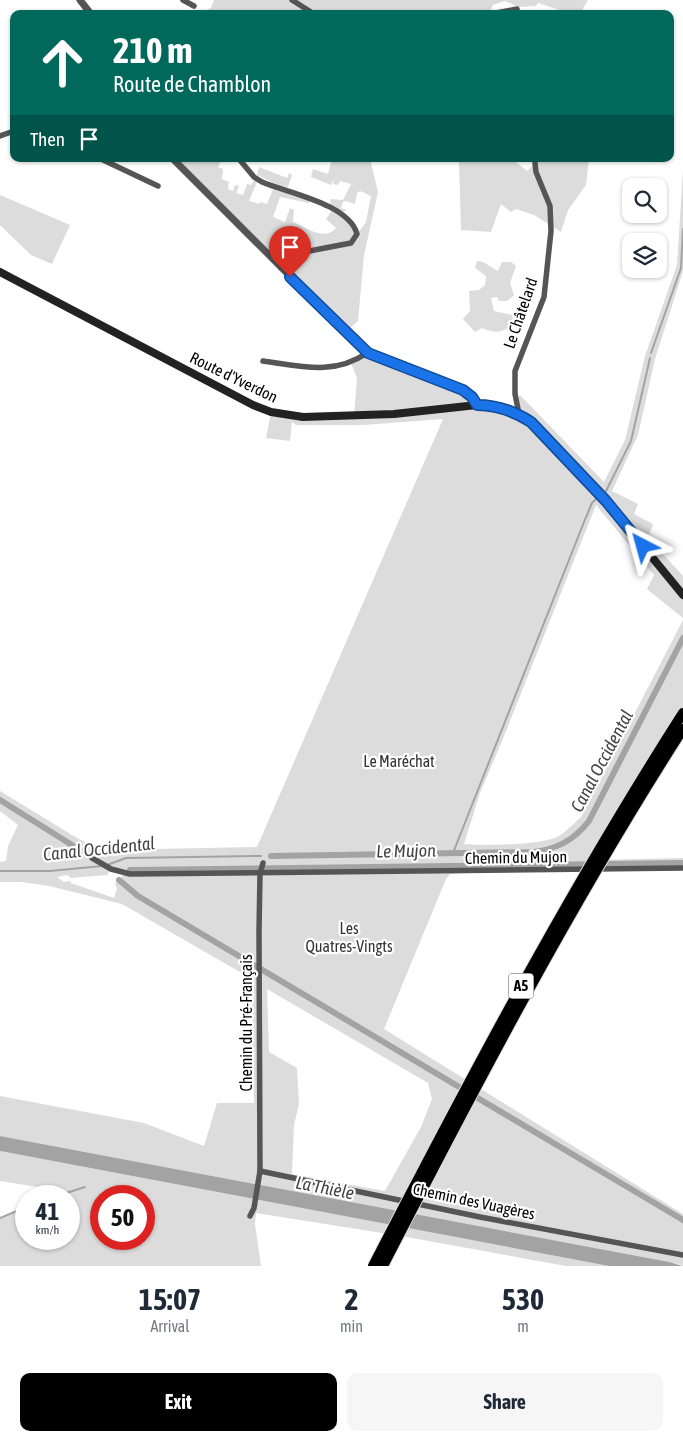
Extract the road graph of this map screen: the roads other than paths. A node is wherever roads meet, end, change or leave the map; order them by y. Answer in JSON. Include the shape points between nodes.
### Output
{"nodes":[{"id":1,"x":80,"y":0,"type":"edge"},
{"id":2,"x":183,"y":0,"type":"edge"},
{"id":3,"x":292,"y":0,"type":"edge"},
{"id":4,"x":194,"y":6,"type":"dead end"},
{"id":5,"x":517,"y":9,"type":"dead end"},
{"id":6,"x":88,"y":10,"type":"edge"},
{"id":7,"x":308,"y":10,"type":"edge"},
{"id":8,"x":512,"y":10,"type":"edge"},
{"id":9,"x":107,"y":162,"type":"edge"},
{"id":10,"x":176,"y":162,"type":"edge"},
{"id":11,"x":241,"y":162,"type":"edge"},
{"id":12,"x":535,"y":164,"type":"dead end"},
{"id":13,"x":158,"y":186,"type":"dead end"},
{"id":14,"x":281,"y":268,"type":"junction"},
{"id":15,"x":0,"y":272,"type":"edge"},
{"id":16,"x":368,"y":353,"type":"junction"},
{"id":17,"x":263,"y":362,"type":"dead end"},
{"id":18,"x":477,"y":405,"type":"junction"},
{"id":19,"x":519,"y":414,"type":"junction"},
{"id":20,"x":683,"y":595,"type":"edge"},
{"id":21,"x":683,"y":713,"type":"edge"},
{"id":22,"x":683,"y":729,"type":"edge"},
{"id":23,"x":92,"y":858,"type":"dead end"},
{"id":24,"x":263,"y":863,"type":"dead end"},
{"id":25,"x":683,"y":868,"type":"edge"},
{"id":26,"x":260,"y":874,"type":"junction"},
{"id":27,"x":260,"y":1174,"type":"junction"},
{"id":28,"x":250,"y":1216,"type":"dead end"},
{"id":29,"x":683,"y":1255,"type":"edge"},
{"id":30,"x":374,"y":1266,"type":"edge"},
{"id":31,"x":383,"y":1266,"type":"edge"}],
"edges":[{"from":1,"to":6,"type":"street"},
{"from":2,"to":4,"type":"street"},
{"from":3,"to":7,"type":"street"},
{"from":5,"to":8,"type":"street"},
{"from":9,"to":13,"type":"street"},
{"from":10,"to":14,"type":"street"},
{"from":11,"to":14,"type":"street","via":[[262,182],[325,204],[355,227],[357,234],[350,243],[294,254],[283,261]]},
{"from":12,"to":19,"type":"street","name":"Le Châtelard","via":[[550,206],[551,231],[544,297],[515,371],[514,389]]},
{"from":14,"to":16,"type":"street"},
{"from":15,"to":18,"type":"main road","name":"Route d'Yverdon","via":[[271,412],[303,417],[354,416]]},
{"from":16,"to":17,"type":"street","via":[[334,368]]},
{"from":16,"to":18,"type":"street","via":[[463,390]]},
{"from":18,"to":19,"type":"main road","name":"Route d'Yverdon","via":[[499,406]]},
{"from":19,"to":20,"type":"main road","via":[[547,437],[606,501]]},
{"from":21,"to":30,"type":"highway","number":"A5","bridge":true,"via":[[558,920],[473,1073]]},
{"from":22,"to":31,"type":"highway","number":"A5","bridge":true,"via":[[535,977]]},
{"from":23,"to":26,"type":"street","name":"Chemin du Mujon","via":[[118,872],[143,875]]},
{"from":24,"to":26,"type":"street","name":"Chemin du Pré-Français"},
{"from":25,"to":26,"type":"street","name":"Chemin du Mujon"},
{"from":26,"to":27,"type":"street","name":"Chemin du Pré-Français"},
{"from":27,"to":28,"type":"street","name":"Chemin du Pré-Français"},
{"from":27,"to":29,"type":"street","name":"Chemin des Vuagères"}]}
